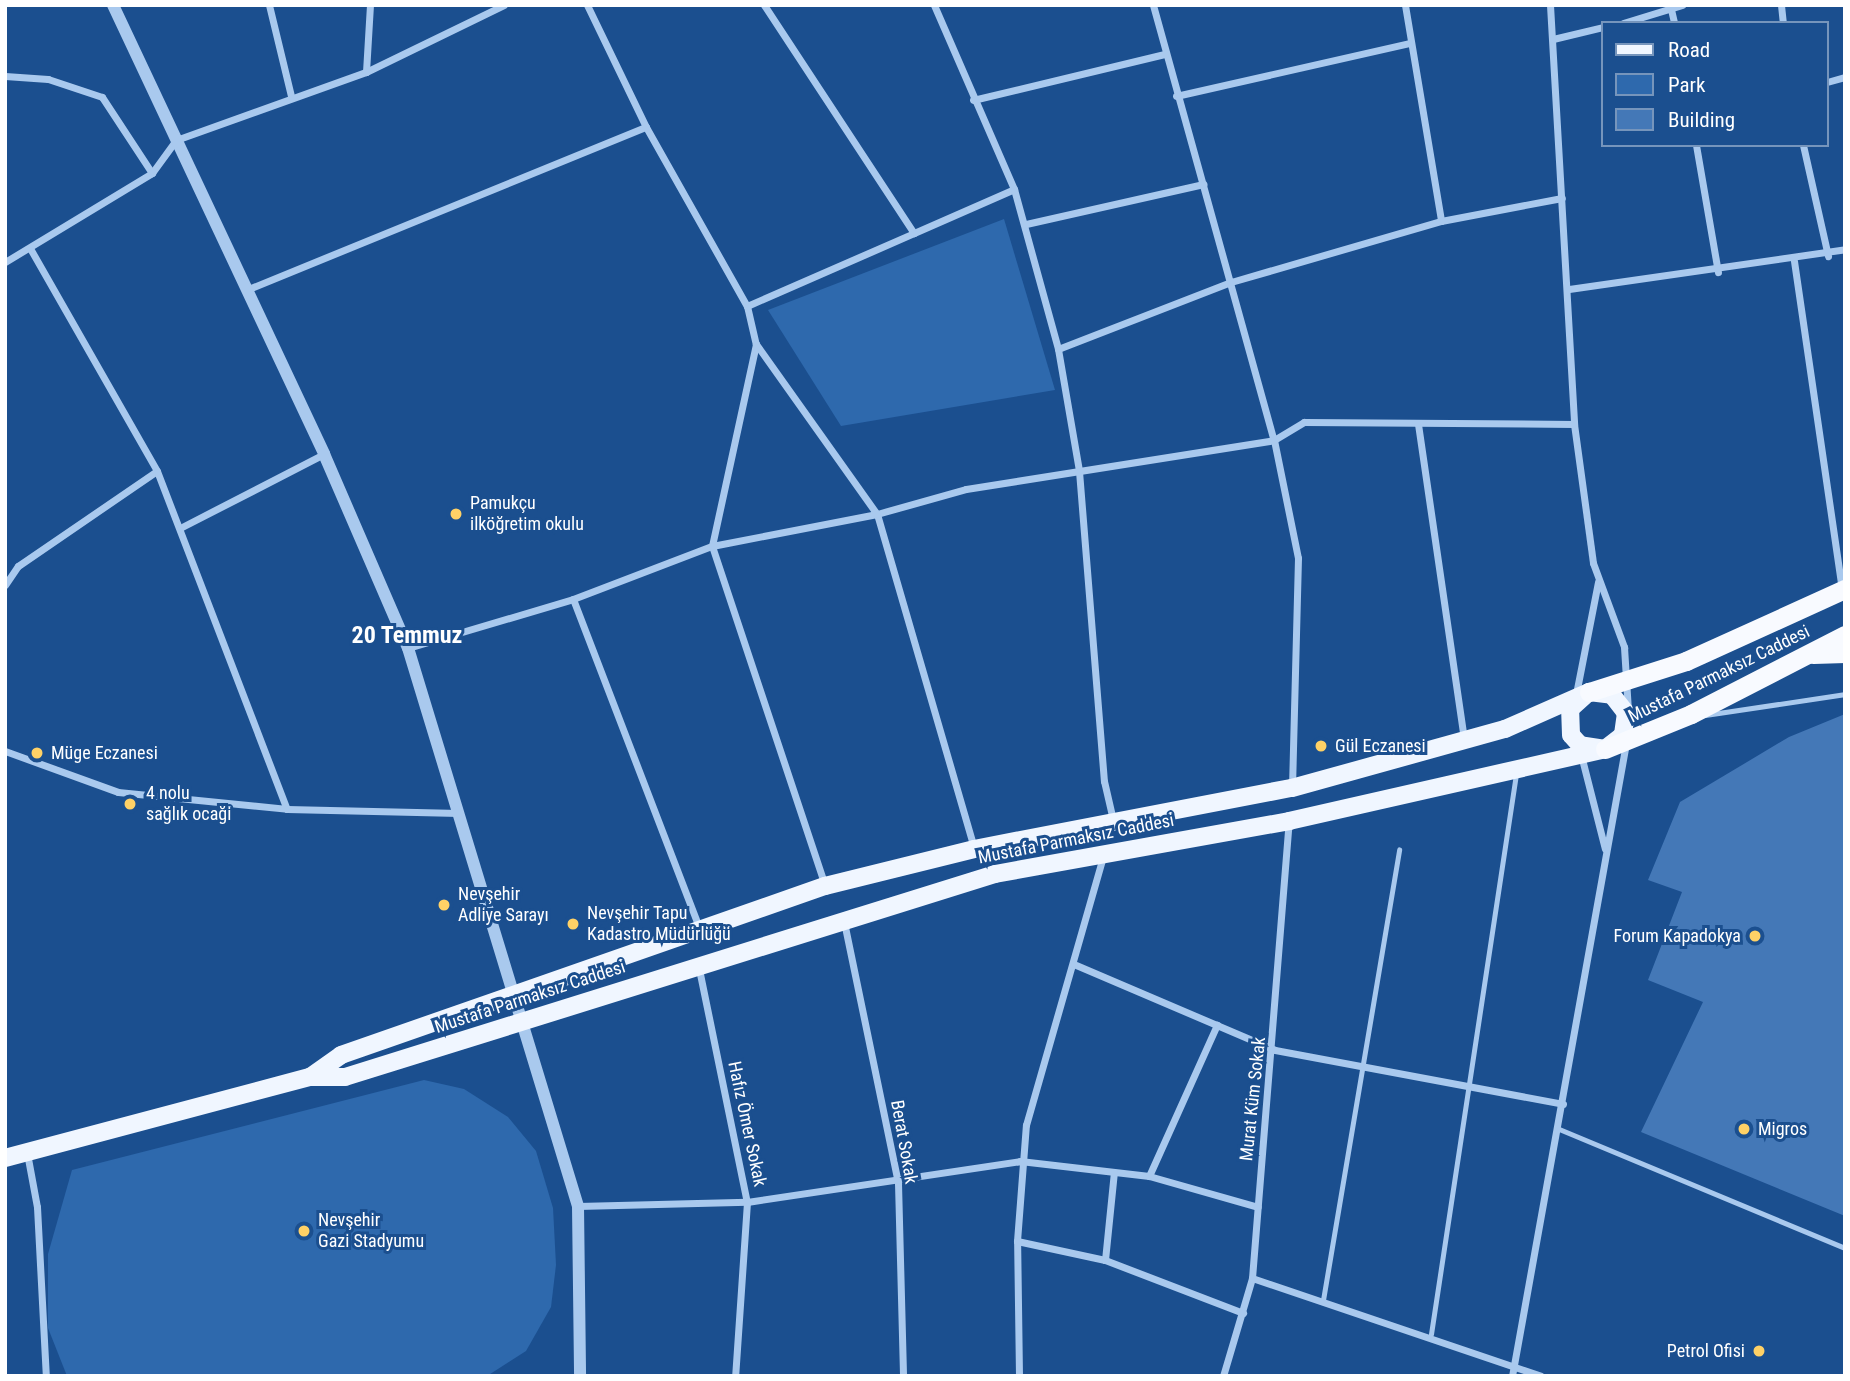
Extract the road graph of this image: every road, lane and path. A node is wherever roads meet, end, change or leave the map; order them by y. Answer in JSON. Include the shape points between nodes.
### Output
{"nodes":[{"id":1,"x":113,"y":5,"type":"edge"},
{"id":2,"x":269,"y":5,"type":"edge"},
{"id":3,"x":370,"y":5,"type":"edge"},
{"id":4,"x":504,"y":5,"type":"edge"},
{"id":5,"x":587,"y":5,"type":"edge"},
{"id":6,"x":764,"y":5,"type":"edge"},
{"id":7,"x":934,"y":5,"type":"edge"},
{"id":8,"x":1153,"y":5,"type":"edge"},
{"id":9,"x":1405,"y":5,"type":"edge"},
{"id":10,"x":1550,"y":5,"type":"edge"},
{"id":11,"x":1682,"y":5,"type":"edge"},
{"id":12,"x":1671,"y":8,"type":"edge"},
{"id":13,"x":1629,"y":21,"type":"edge"},
{"id":14,"x":1602,"y":27,"type":"edge"},
{"id":15,"x":1553,"y":39,"type":"junction"},
{"id":16,"x":1409,"y":43,"type":"junction"},
{"id":17,"x":1165,"y":54,"type":"junction"},
{"id":18,"x":366,"y":72,"type":"junction"},
{"id":19,"x":5,"y":76,"type":"edge"},
{"id":20,"x":292,"y":96,"type":"junction"},
{"id":21,"x":1176,"y":96,"type":"junction"},
{"id":22,"x":973,"y":100,"type":"junction"},
{"id":23,"x":646,"y":127,"type":"junction"},
{"id":24,"x":176,"y":140,"type":"junction"},
{"id":25,"x":1696,"y":147,"type":"edge"},
{"id":26,"x":1803,"y":147,"type":"edge"},
{"id":27,"x":152,"y":173,"type":"junction"},
{"id":28,"x":1204,"y":184,"type":"junction"},
{"id":29,"x":1014,"y":189,"type":"junction"},
{"id":30,"x":1562,"y":198,"type":"junction"},
{"id":31,"x":1441,"y":221,"type":"junction"},
{"id":32,"x":1026,"y":224,"type":"junction"},
{"id":33,"x":914,"y":233,"type":"junction"},
{"id":34,"x":1845,"y":249,"type":"edge"},
{"id":35,"x":31,"y":250,"type":"junction"},
{"id":36,"x":1828,"y":256,"type":"junction"},
{"id":37,"x":1794,"y":261,"type":"junction"},
{"id":38,"x":5,"y":262,"type":"edge"},
{"id":39,"x":1718,"y":272,"type":"junction"},
{"id":40,"x":1231,"y":282,"type":"junction"},
{"id":41,"x":246,"y":289,"type":"junction"},
{"id":42,"x":1569,"y":289,"type":"junction"},
{"id":43,"x":747,"y":306,"type":"junction"},
{"id":44,"x":756,"y":344,"type":"junction"},
{"id":45,"x":1058,"y":349,"type":"junction"},
{"id":46,"x":1418,"y":424,"type":"junction"},
{"id":47,"x":1574,"y":424,"type":"junction"},
{"id":48,"x":1274,"y":440,"type":"junction"},
{"id":49,"x":324,"y":454,"type":"junction"},
{"id":50,"x":157,"y":471,"type":"junction"},
{"id":51,"x":1079,"y":471,"type":"junction"},
{"id":52,"x":877,"y":514,"type":"junction"},
{"id":53,"x":180,"y":528,"type":"junction"},
{"id":54,"x":712,"y":546,"type":"junction"},
{"id":55,"x":1598,"y":582,"type":"junction"},
{"id":56,"x":5,"y":585,"type":"edge"},
{"id":57,"x":1844,"y":589,"type":"edge"},
{"id":58,"x":573,"y":599,"type":"junction"},
{"id":59,"x":1845,"y":635,"type":"edge"},
{"id":60,"x":408,"y":648,"type":"junction"},
{"id":61,"x":1845,"y":653,"type":"edge"},
{"id":62,"x":1809,"y":654,"type":"junction"},
{"id":63,"x":1630,"y":681,"type":"junction"},
{"id":64,"x":1845,"y":694,"type":"edge"},
{"id":65,"x":1578,"y":700,"type":"junction"},
{"id":66,"x":1691,"y":714,"type":"junction"},
{"id":67,"x":1627,"y":733,"type":"junction"},
{"id":68,"x":1571,"y":734,"type":"junction"},
{"id":69,"x":1464,"y":742,"type":"junction"},
{"id":70,"x":1605,"y":749,"type":"junction"},
{"id":71,"x":5,"y":751,"type":"edge"},
{"id":72,"x":1581,"y":756,"type":"junction"},
{"id":73,"x":1517,"y":771,"type":"junction"},
{"id":74,"x":1292,"y":788,"type":"junction"},
{"id":75,"x":287,"y":809,"type":"junction"},
{"id":76,"x":459,"y":813,"type":"junction"},
{"id":77,"x":1113,"y":821,"type":"junction"},
{"id":78,"x":1289,"y":821,"type":"junction"},
{"id":79,"x":974,"y":849,"type":"junction"},
{"id":80,"x":1399,"y":849,"type":"dead end"},
{"id":81,"x":1606,"y":853,"type":"junction"},
{"id":82,"x":1103,"y":854,"type":"junction"},
{"id":83,"x":825,"y":887,"type":"junction"},
{"id":84,"x":843,"y":918,"type":"junction"},
{"id":85,"x":699,"y":927,"type":"junction"},
{"id":86,"x":698,"y":964,"type":"junction"},
{"id":87,"x":1076,"y":965,"type":"junction"},
{"id":88,"x":516,"y":995,"type":"junction"},
{"id":89,"x":525,"y":1024,"type":"junction"},
{"id":90,"x":1217,"y":1025,"type":"junction"},
{"id":91,"x":1275,"y":1050,"type":"junction"},
{"id":92,"x":1362,"y":1066,"type":"junction"},
{"id":93,"x":310,"y":1077,"type":"junction"},
{"id":94,"x":1472,"y":1087,"type":"junction"},
{"id":95,"x":1563,"y":1104,"type":"junction"},
{"id":96,"x":1559,"y":1129,"type":"junction"},
{"id":97,"x":27,"y":1152,"type":"junction"},
{"id":98,"x":5,"y":1158,"type":"edge"},
{"id":99,"x":1020,"y":1161,"type":"junction"},
{"id":100,"x":1114,"y":1172,"type":"junction"},
{"id":101,"x":1149,"y":1176,"type":"junction"},
{"id":102,"x":898,"y":1183,"type":"junction"},
{"id":103,"x":747,"y":1202,"type":"junction"},
{"id":104,"x":579,"y":1206,"type":"junction"},
{"id":105,"x":1258,"y":1207,"type":"junction"},
{"id":106,"x":1017,"y":1241,"type":"junction"},
{"id":107,"x":1845,"y":1248,"type":"edge"},
{"id":108,"x":1105,"y":1260,"type":"junction"},
{"id":109,"x":1252,"y":1278,"type":"junction"},
{"id":110,"x":1323,"y":1300,"type":"junction"},
{"id":111,"x":1243,"y":1313,"type":"junction"},
{"id":112,"x":1431,"y":1334,"type":"junction"},
{"id":113,"x":1516,"y":1367,"type":"junction"},
{"id":114,"x":46,"y":1376,"type":"edge"},
{"id":115,"x":580,"y":1376,"type":"edge"},
{"id":116,"x":735,"y":1376,"type":"edge"},
{"id":117,"x":903,"y":1376,"type":"edge"},
{"id":118,"x":1019,"y":1376,"type":"edge"},
{"id":119,"x":1223,"y":1376,"type":"edge"},
{"id":120,"x":1512,"y":1376,"type":"edge"},
{"id":121,"x":1541,"y":1376,"type":"edge"}],
"edges":[{"from":1,"to":24,"type":"street"},
{"from":2,"to":20,"type":"street"},
{"from":3,"to":18,"type":"street"},
{"from":4,"to":18,"type":"street"},
{"from":5,"to":23,"type":"street"},
{"from":6,"to":33,"type":"street"},
{"from":7,"to":22,"type":"street"},
{"from":8,"to":17,"type":"street"},
{"from":9,"to":16,"type":"street"},
{"from":10,"to":15,"type":"street"},
{"from":11,"to":12,"type":"street"},
{"from":12,"to":13,"type":"street"},
{"from":14,"to":15,"type":"street"},
{"from":15,"to":30,"type":"street"},
{"from":16,"to":21,"type":"street"},
{"from":16,"to":31,"type":"street"},
{"from":17,"to":21,"type":"street"},
{"from":17,"to":22,"type":"street"},
{"from":18,"to":20,"type":"street"},
{"from":19,"to":27,"type":"street","via":[[48,79],[102,97]]},
{"from":20,"to":24,"type":"street"},
{"from":21,"to":28,"type":"street"},
{"from":22,"to":29,"type":"street"},
{"from":23,"to":41,"type":"street"},
{"from":23,"to":43,"type":"street"},
{"from":24,"to":27,"type":"street"},
{"from":24,"to":41,"type":"street"},
{"from":25,"to":39,"type":"street"},
{"from":26,"to":36,"type":"street"},
{"from":27,"to":35,"type":"street"},
{"from":28,"to":32,"type":"street"},
{"from":28,"to":40,"type":"street"},
{"from":29,"to":32,"type":"street"},
{"from":29,"to":33,"type":"street"},
{"from":30,"to":31,"type":"street"},
{"from":30,"to":42,"type":"street"},
{"from":31,"to":40,"type":"street"},
{"from":32,"to":45,"type":"street"},
{"from":33,"to":43,"type":"street"},
{"from":34,"to":36,"type":"street"},
{"from":35,"to":38,"type":"street"},
{"from":35,"to":50,"type":"street"},
{"from":36,"to":37,"type":"street"},
{"from":37,"to":39,"type":"street"},
{"from":37,"to":57,"type":"street"},
{"from":39,"to":42,"type":"street"},
{"from":40,"to":45,"type":"street"},
{"from":40,"to":48,"type":"street"},
{"from":41,"to":49,"type":"street"},
{"from":42,"to":47,"type":"street"},
{"from":43,"to":44,"type":"street"},
{"from":44,"to":52,"type":"street"},
{"from":44,"to":54,"type":"street"},
{"from":45,"to":51,"type":"street"},
{"from":46,"to":47,"type":"street"},
{"from":46,"to":48,"type":"street","via":[[1304,422]]},
{"from":46,"to":69,"type":"street"},
{"from":47,"to":55,"type":"street"},
{"from":48,"to":51,"type":"street"},
{"from":48,"to":74,"type":"street","via":[[1298,558]]},
{"from":49,"to":53,"type":"street"},
{"from":49,"to":60,"type":"street"},
{"from":50,"to":53,"type":"street"},
{"from":50,"to":56,"type":"street","via":[[18,566]]},
{"from":51,"to":52,"type":"street","via":[[967,489]]},
{"from":51,"to":77,"type":"street","via":[[1104,780]]},
{"from":52,"to":54,"type":"street"},
{"from":52,"to":79,"type":"street"},
{"from":53,"to":75,"type":"street"},
{"from":54,"to":58,"type":"street"},
{"from":54,"to":83,"type":"street"},
{"from":55,"to":63,"type":"street","via":[[1624,647]]},
{"from":55,"to":65,"type":"street"},
{"from":57,"to":63,"type":"highway"},
{"from":58,"to":60,"type":"street"},
{"from":58,"to":85,"type":"street"},
{"from":59,"to":62,"type":"highway","name":"Mustafa Parmaksız Caddesi"},
{"from":60,"to":76,"type":"street"},
{"from":61,"to":62,"type":"highway"},
{"from":62,"to":66,"type":"highway","name":"Mustafa Parmaksız Caddesi"},
{"from":63,"to":65,"type":"highway"},
{"from":63,"to":67,"type":"street"},
{"from":64,"to":66,"type":"lane","via":[[1722,716]]},
{"from":65,"to":67,"type":"main road","via":[[1621,702]]},
{"from":65,"to":68,"type":"main road"},
{"from":65,"to":69,"type":"main road","name":"Mustafa Parmaksız Caddesi"},
{"from":66,"to":67,"type":"highway","name":"Mustafa Parmaksız Caddesi"},
{"from":67,"to":70,"type":"highway","name":"Mustafa Parmaksız Caddesi"},
{"from":67,"to":81,"type":"street"},
{"from":68,"to":70,"type":"main road","via":[[1592,750]]},
{"from":68,"to":72,"type":"street"},
{"from":69,"to":74,"type":"main road","name":"Mustafa Parmaksız Caddesi"},
{"from":70,"to":72,"type":"main road","name":"Mustafa Parmaksız Caddesi"},
{"from":71,"to":75,"type":"street","via":[[118,792]]},
{"from":72,"to":73,"type":"main road","name":"Mustafa Parmaksız Caddesi"},
{"from":72,"to":81,"type":"street"},
{"from":73,"to":78,"type":"main road","name":"Mustafa Parmaksız Caddesi"},
{"from":73,"to":94,"type":"lane"},
{"from":74,"to":77,"type":"main road","name":"Mustafa Parmaksız Caddesi"},
{"from":75,"to":76,"type":"street"},
{"from":76,"to":88,"type":"street"},
{"from":77,"to":79,"type":"main road","name":"Mustafa Parmaksız Caddesi"},
{"from":78,"to":82,"type":"main road","name":"Mustafa Parmaksız Caddesi"},
{"from":78,"to":91,"type":"street","name":"Murat Küm Sokak"},
{"from":79,"to":83,"type":"main road","name":"Mustafa Parmaksız Caddesi"},
{"from":80,"to":92,"type":"lane"},
{"from":81,"to":95,"type":"street"},
{"from":82,"to":84,"type":"main road","name":"Mustafa Parmaksız Caddesi","via":[[995,874]]},
{"from":82,"to":87,"type":"street"},
{"from":83,"to":85,"type":"main road","name":"Mustafa Parmaksız Caddesi"},
{"from":84,"to":86,"type":"main road","name":"Mustafa Parmaksız Caddesi"},
{"from":84,"to":102,"type":"street","name":"Berat Sokak"},
{"from":85,"to":88,"type":"main road","name":"Mustafa Parmaksız Caddesi"},
{"from":86,"to":89,"type":"main road","name":"Mustafa Parmaksız Caddesi"},
{"from":86,"to":103,"type":"street","name":"Hafız Ömer Sokak"},
{"from":87,"to":90,"type":"street"},
{"from":87,"to":99,"type":"street"},
{"from":88,"to":89,"type":"street"},
{"from":88,"to":93,"type":"main road","name":"Mustafa Parmaksız Caddesi","via":[[341,1055]]},
{"from":89,"to":93,"type":"main road","name":"Mustafa Parmaksız Caddesi","via":[[345,1077]]},
{"from":89,"to":104,"type":"street"},
{"from":90,"to":91,"type":"street"},
{"from":90,"to":101,"type":"street"},
{"from":91,"to":92,"type":"street"},
{"from":91,"to":105,"type":"street","name":"Murat Küm Sokak"},
{"from":92,"to":94,"type":"street"},
{"from":92,"to":110,"type":"lane"},
{"from":93,"to":97,"type":"main road","name":"Mustafa Parmaksız Caddesi"},
{"from":94,"to":95,"type":"street"},
{"from":94,"to":112,"type":"lane"},
{"from":95,"to":96,"type":"street"},
{"from":96,"to":107,"type":"lane"},
{"from":96,"to":113,"type":"street"},
{"from":97,"to":98,"type":"main road","name":"Mustafa Parmaksız Caddesi"},
{"from":97,"to":114,"type":"street","via":[[37,1207]]},
{"from":99,"to":100,"type":"street"},
{"from":99,"to":102,"type":"street"},
{"from":99,"to":106,"type":"street"},
{"from":100,"to":101,"type":"street"},
{"from":100,"to":108,"type":"street"},
{"from":101,"to":105,"type":"street"},
{"from":102,"to":103,"type":"street"},
{"from":102,"to":117,"type":"street","name":"Berat Sokak"},
{"from":103,"to":104,"type":"street"},
{"from":103,"to":116,"type":"street","name":"Hafız Ömer Sokak"},
{"from":104,"to":115,"type":"street"},
{"from":105,"to":109,"type":"street","name":"Murat Küm Sokak"},
{"from":106,"to":108,"type":"street"},
{"from":106,"to":118,"type":"street"},
{"from":108,"to":111,"type":"street"},
{"from":109,"to":110,"type":"street"},
{"from":109,"to":111,"type":"street","name":"Murat Küm Sokak"},
{"from":110,"to":112,"type":"street"},
{"from":111,"to":119,"type":"street","name":"Murat Küm Sokak"},
{"from":112,"to":113,"type":"street"},
{"from":113,"to":120,"type":"street"},
{"from":113,"to":121,"type":"street"}]}
